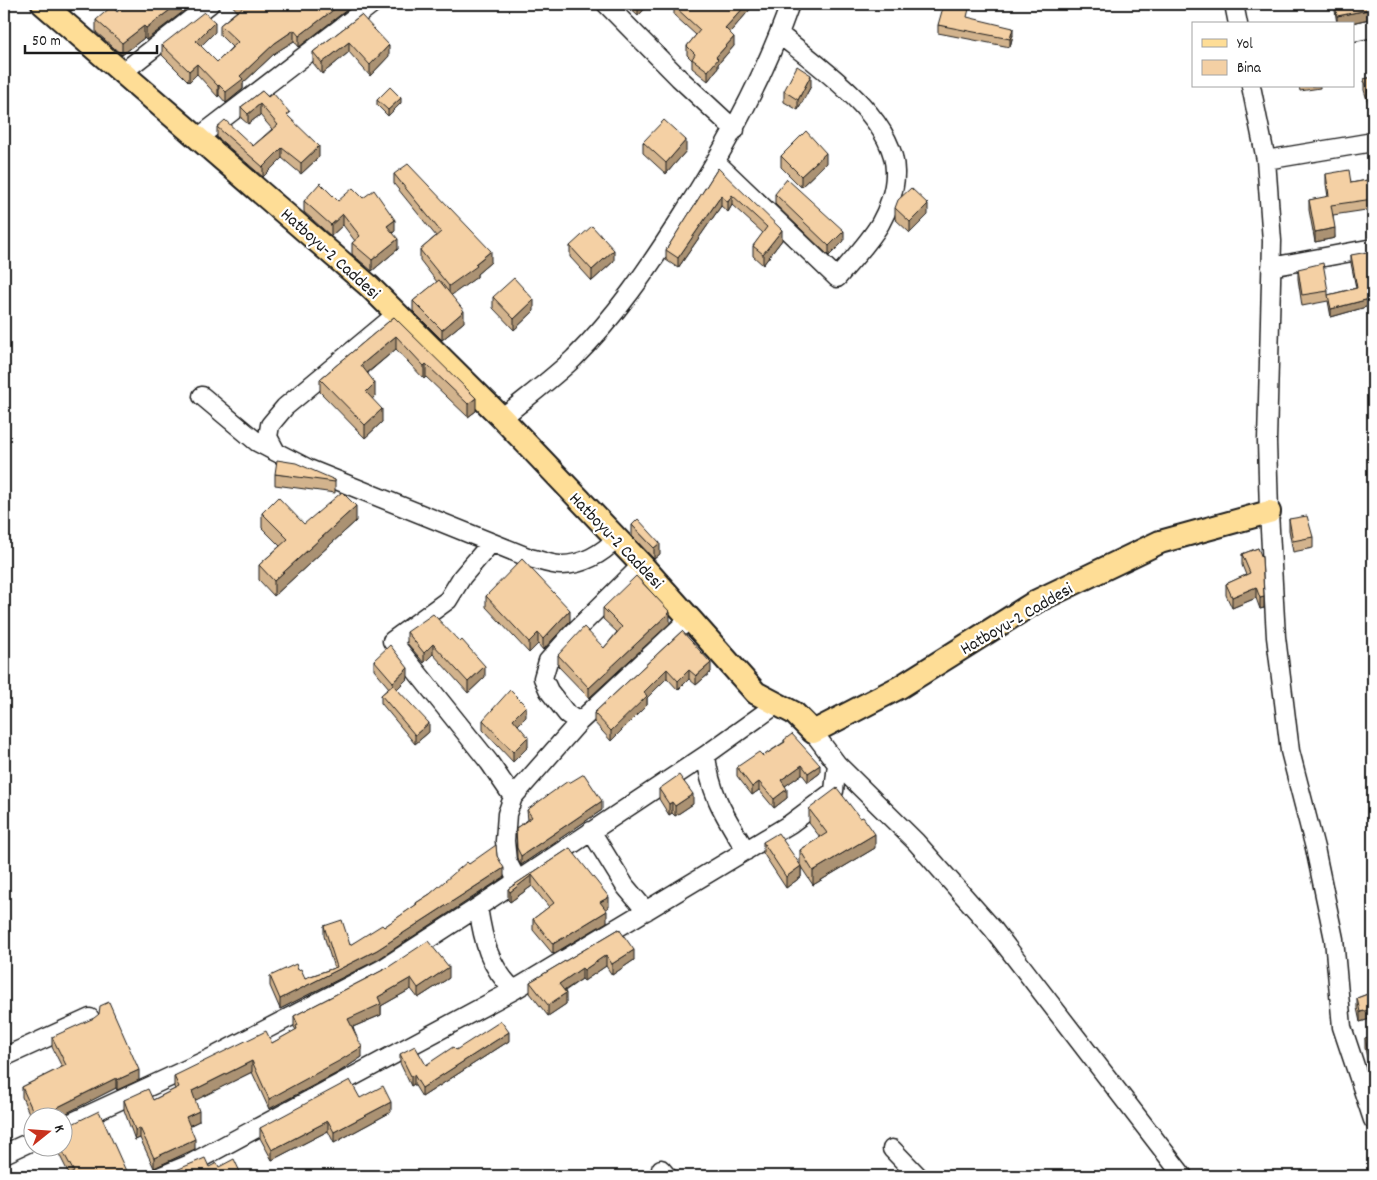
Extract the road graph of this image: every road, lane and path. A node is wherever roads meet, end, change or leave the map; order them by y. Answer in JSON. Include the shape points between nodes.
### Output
{"nodes":[{"id":1,"x":210,"y":4,"type":"edge"},
{"id":2,"x":372,"y":4,"type":"edge"},
{"id":3,"x":606,"y":4,"type":"edge"},
{"id":4,"x":1234,"y":4,"type":"edge"},
{"id":5,"x":48,"y":5,"type":"edge"},
{"id":6,"x":785,"y":6,"type":"edge"},
{"id":7,"x":1238,"y":22,"type":"edge"},
{"id":8,"x":1373,"y":28,"type":"edge"},
{"id":9,"x":1354,"y":32,"type":"edge"},
{"id":10,"x":779,"y":34,"type":"junction"},
{"id":11,"x":123,"y":72,"type":"junction"},
{"id":12,"x":1251,"y":88,"type":"edge"},
{"id":13,"x":736,"y":130,"type":"junction"},
{"id":14,"x":199,"y":137,"type":"junction"},
{"id":15,"x":1373,"y":142,"type":"edge"},
{"id":16,"x":1266,"y":160,"type":"junction"},
{"id":17,"x":717,"y":163,"type":"junction"},
{"id":18,"x":1373,"y":248,"type":"edge"},
{"id":19,"x":1271,"y":267,"type":"junction"},
{"id":20,"x":398,"y":313,"type":"junction"},
{"id":21,"x":202,"y":396,"type":"dead end"},
{"id":22,"x":502,"y":418,"type":"junction"},
{"id":23,"x":276,"y":452,"type":"junction"},
{"id":24,"x":1269,"y":512,"type":"junction"},
{"id":25,"x":616,"y":539,"type":"junction"},
{"id":26,"x":490,"y":544,"type":"junction"},
{"id":27,"x":642,"y":564,"type":"junction"},
{"id":28,"x":690,"y":618,"type":"junction"},
{"id":29,"x":777,"y":704,"type":"junction"},
{"id":30,"x":579,"y":722,"type":"junction"},
{"id":31,"x":813,"y":732,"type":"junction"},
{"id":32,"x":706,"y":755,"type":"junction"},
{"id":33,"x":837,"y":764,"type":"junction"},
{"id":34,"x":513,"y":797,"type":"junction"},
{"id":35,"x":591,"y":831,"type":"junction"},
{"id":36,"x":746,"y":851,"type":"junction"},
{"id":37,"x":517,"y":880,"type":"junction"},
{"id":38,"x":478,"y":907,"type":"junction"},
{"id":39,"x":646,"y":911,"type":"junction"},
{"id":40,"x":514,"y":990,"type":"junction"},
{"id":41,"x":90,"y":1018,"type":"edge"},
{"id":42,"x":4,"y":1057,"type":"edge"},
{"id":43,"x":1373,"y":1120,"type":"edge"},
{"id":44,"x":72,"y":1122,"type":"edge"},
{"id":45,"x":22,"y":1146,"type":"edge"},
{"id":46,"x":892,"y":1149,"type":"dead end"},
{"id":47,"x":4,"y":1154,"type":"edge"},
{"id":48,"x":161,"y":1176,"type":"edge"},
{"id":49,"x":918,"y":1176,"type":"edge"},
{"id":50,"x":1183,"y":1176,"type":"edge"}],
"edges":[{"from":1,"to":11,"type":"street"},
{"from":2,"to":14,"type":"street"},
{"from":3,"to":13,"type":"street"},
{"from":4,"to":7,"type":"street"},
{"from":5,"to":11,"type":"main road","name":"Hatboyu-2 Caddesi"},
{"from":6,"to":10,"type":"street"},
{"from":8,"to":9,"type":"street"},
{"from":10,"to":13,"type":"street"},
{"from":10,"to":17,"type":"street","via":[[856,100],[886,136],[896,173],[892,196],[880,224],[837,278]]},
{"from":11,"to":14,"type":"main road","name":"Hatboyu-2 Caddesi"},
{"from":12,"to":16,"type":"street"},
{"from":13,"to":17,"type":"street"},
{"from":14,"to":20,"type":"main road","name":"Hatboyu-2 Caddesi"},
{"from":15,"to":16,"type":"street"},
{"from":16,"to":19,"type":"street"},
{"from":17,"to":22,"type":"street","via":[[616,313],[574,359]]},
{"from":18,"to":19,"type":"street"},
{"from":19,"to":24,"type":"street","via":[[1267,442]]},
{"from":20,"to":22,"type":"main road","name":"Hatboyu-2 Caddesi"},
{"from":20,"to":23,"type":"street","via":[[285,407],[270,425],[268,437]]},
{"from":21,"to":23,"type":"street","via":[[256,442]]},
{"from":22,"to":25,"type":"main road","name":"Hatboyu-2 Caddesi"},
{"from":23,"to":26,"type":"street"},
{"from":24,"to":31,"type":"main road","name":"Hatboyu-2 Caddesi","via":[[1160,542],[1037,602],[900,687]]},
{"from":24,"to":43,"type":"street","via":[[1276,637],[1290,751],[1334,939],[1342,1027]]},
{"from":25,"to":26,"type":"street","via":[[589,559],[560,565]]},
{"from":25,"to":27,"type":"main road","name":"Hatboyu-2 Caddesi"},
{"from":26,"to":34,"type":"street","via":[[462,577],[448,600],[392,641]]},
{"from":27,"to":28,"type":"main road","name":"Hatboyu-2 Caddesi"},
{"from":27,"to":30,"type":"street","via":[[548,661],[543,678],[548,691],[567,714]]},
{"from":28,"to":29,"type":"main road","name":"Hatboyu-2 Caddesi","via":[[756,693]]},
{"from":28,"to":30,"type":"street"},
{"from":29,"to":31,"type":"main road","name":"Hatboyu-2 Caddesi","via":[[794,713]]},
{"from":29,"to":32,"type":"street"},
{"from":30,"to":34,"type":"street"},
{"from":31,"to":33,"type":"street"},
{"from":32,"to":35,"type":"street"},
{"from":32,"to":36,"type":"street","via":[[708,777],[715,797]]},
{"from":33,"to":36,"type":"street","via":[[834,791]]},
{"from":33,"to":50,"type":"street","via":[[916,842],[993,929]]},
{"from":34,"to":37,"type":"street","via":[[507,814],[505,840],[508,861]]},
{"from":35,"to":37,"type":"street"},
{"from":35,"to":39,"type":"street","via":[[625,886]]},
{"from":36,"to":39,"type":"street"},
{"from":37,"to":38,"type":"street"},
{"from":38,"to":40,"type":"street","via":[[491,961]]},
{"from":38,"to":44,"type":"street","via":[[382,969],[286,1020]]},
{"from":39,"to":40,"type":"street"},
{"from":40,"to":48,"type":"street","via":[[190,1164]]},
{"from":41,"to":42,"type":"street"},
{"from":45,"to":47,"type":"street"},
{"from":46,"to":49,"type":"street"}]}
